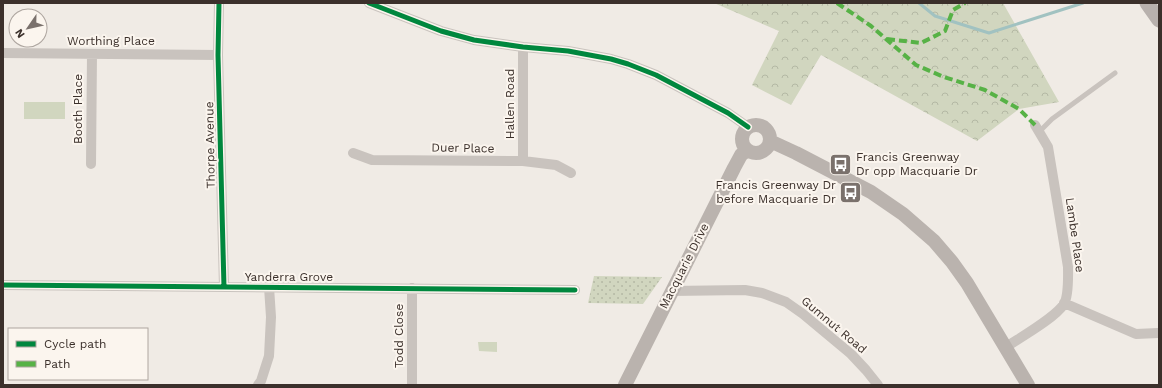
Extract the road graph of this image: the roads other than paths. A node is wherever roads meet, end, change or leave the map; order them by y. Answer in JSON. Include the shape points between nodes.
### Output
{"nodes":[{"id":1,"x":219,"y":3,"type":"edge"},
{"id":2,"x":369,"y":3,"type":"edge"},
{"id":3,"x":1147,"y":3,"type":"edge"},
{"id":4,"x":1159,"y":20,"type":"edge"},
{"id":5,"x":524,"y":47,"type":"junction"},
{"id":6,"x":3,"y":53,"type":"edge"},
{"id":7,"x":92,"y":54,"type":"junction"},
{"id":8,"x":218,"y":55,"type":"junction"},
{"id":9,"x":1116,"y":72,"type":"dead end"},
{"id":10,"x":748,"y":127,"type":"junction"},
{"id":11,"x":1037,"y":129,"type":"joint"},
{"id":12,"x":770,"y":141,"type":"junction"},
{"id":13,"x":747,"y":150,"type":"junction"},
{"id":14,"x":353,"y":153,"type":"dead end"},
{"id":15,"x":522,"y":161,"type":"junction"},
{"id":16,"x":91,"y":164,"type":"dead end"},
{"id":17,"x":572,"y":173,"type":"dead end"},
{"id":18,"x":3,"y":285,"type":"edge"},
{"id":19,"x":224,"y":287,"type":"junction"},
{"id":20,"x":269,"y":287,"type":"junction"},
{"id":21,"x":412,"y":288,"type":"junction"},
{"id":22,"x":575,"y":290,"type":"dead end"},
{"id":23,"x":671,"y":291,"type":"junction"},
{"id":24,"x":1064,"y":303,"type":"junction"},
{"id":25,"x":1158,"y":333,"type":"edge"},
{"id":26,"x":1006,"y":347,"type":"junction"},
{"id":27,"x":258,"y":385,"type":"edge"},
{"id":28,"x":412,"y":385,"type":"edge"},
{"id":29,"x":625,"y":385,"type":"edge"},
{"id":30,"x":878,"y":385,"type":"edge"},
{"id":31,"x":1028,"y":385,"type":"edge"}],
"edges":[{"from":1,"to":8,"type":"street","name":"Thorpe Avenue"},
{"from":2,"to":5,"type":"street","via":[[447,33],[474,40]]},
{"from":3,"to":4,"type":"main road"},
{"from":5,"to":10,"type":"street","via":[[568,50],[628,64],[656,75],[728,113]]},
{"from":5,"to":15,"type":"street","name":"Hallen Road"},
{"from":6,"to":7,"type":"street","name":"Worthing Place"},
{"from":7,"to":8,"type":"street","name":"Worthing Place"},
{"from":7,"to":16,"type":"street","name":"Booth Place"},
{"from":8,"to":19,"type":"street","name":"Thorpe Avenue"},
{"from":9,"to":11,"type":"lane"},
{"from":10,"to":12,"type":"main road","via":[[763,127]]},
{"from":10,"to":13,"type":"main road","via":[[742,138]]},
{"from":11,"to":24,"type":"street","name":"Lambe Place","via":[[1048,147],[1066,259],[1068,286]]},
{"from":12,"to":13,"type":"main road","via":[[766,148],[759,152]]},
{"from":12,"to":26,"type":"main road","via":[[871,192],[904,214],[934,241],[952,262]]},
{"from":13,"to":23,"type":"main road","name":"Macquarie Drive","via":[[741,155]]},
{"from":14,"to":15,"type":"street","name":"Duer Place","via":[[372,160]]},
{"from":15,"to":17,"type":"street","name":"Duer Place","via":[[556,165]]},
{"from":18,"to":19,"type":"street","name":"Yanderra Grove"},
{"from":19,"to":20,"type":"street","name":"Yanderra Grove"},
{"from":20,"to":21,"type":"street","name":"Yanderra Grove"},
{"from":20,"to":27,"type":"street","via":[[269,356]]},
{"from":21,"to":22,"type":"street","name":"Yanderra Grove"},
{"from":21,"to":28,"type":"street","name":"Todd Close"},
{"from":23,"to":29,"type":"main road","name":"Macquarie Drive"},
{"from":23,"to":30,"type":"street","name":"Gumnut Road","via":[[745,290],[786,302],[851,354]]},
{"from":24,"to":25,"type":"street","via":[[1136,334]]},
{"from":24,"to":26,"type":"street","via":[[1053,315]]},
{"from":26,"to":31,"type":"main road"}]}
